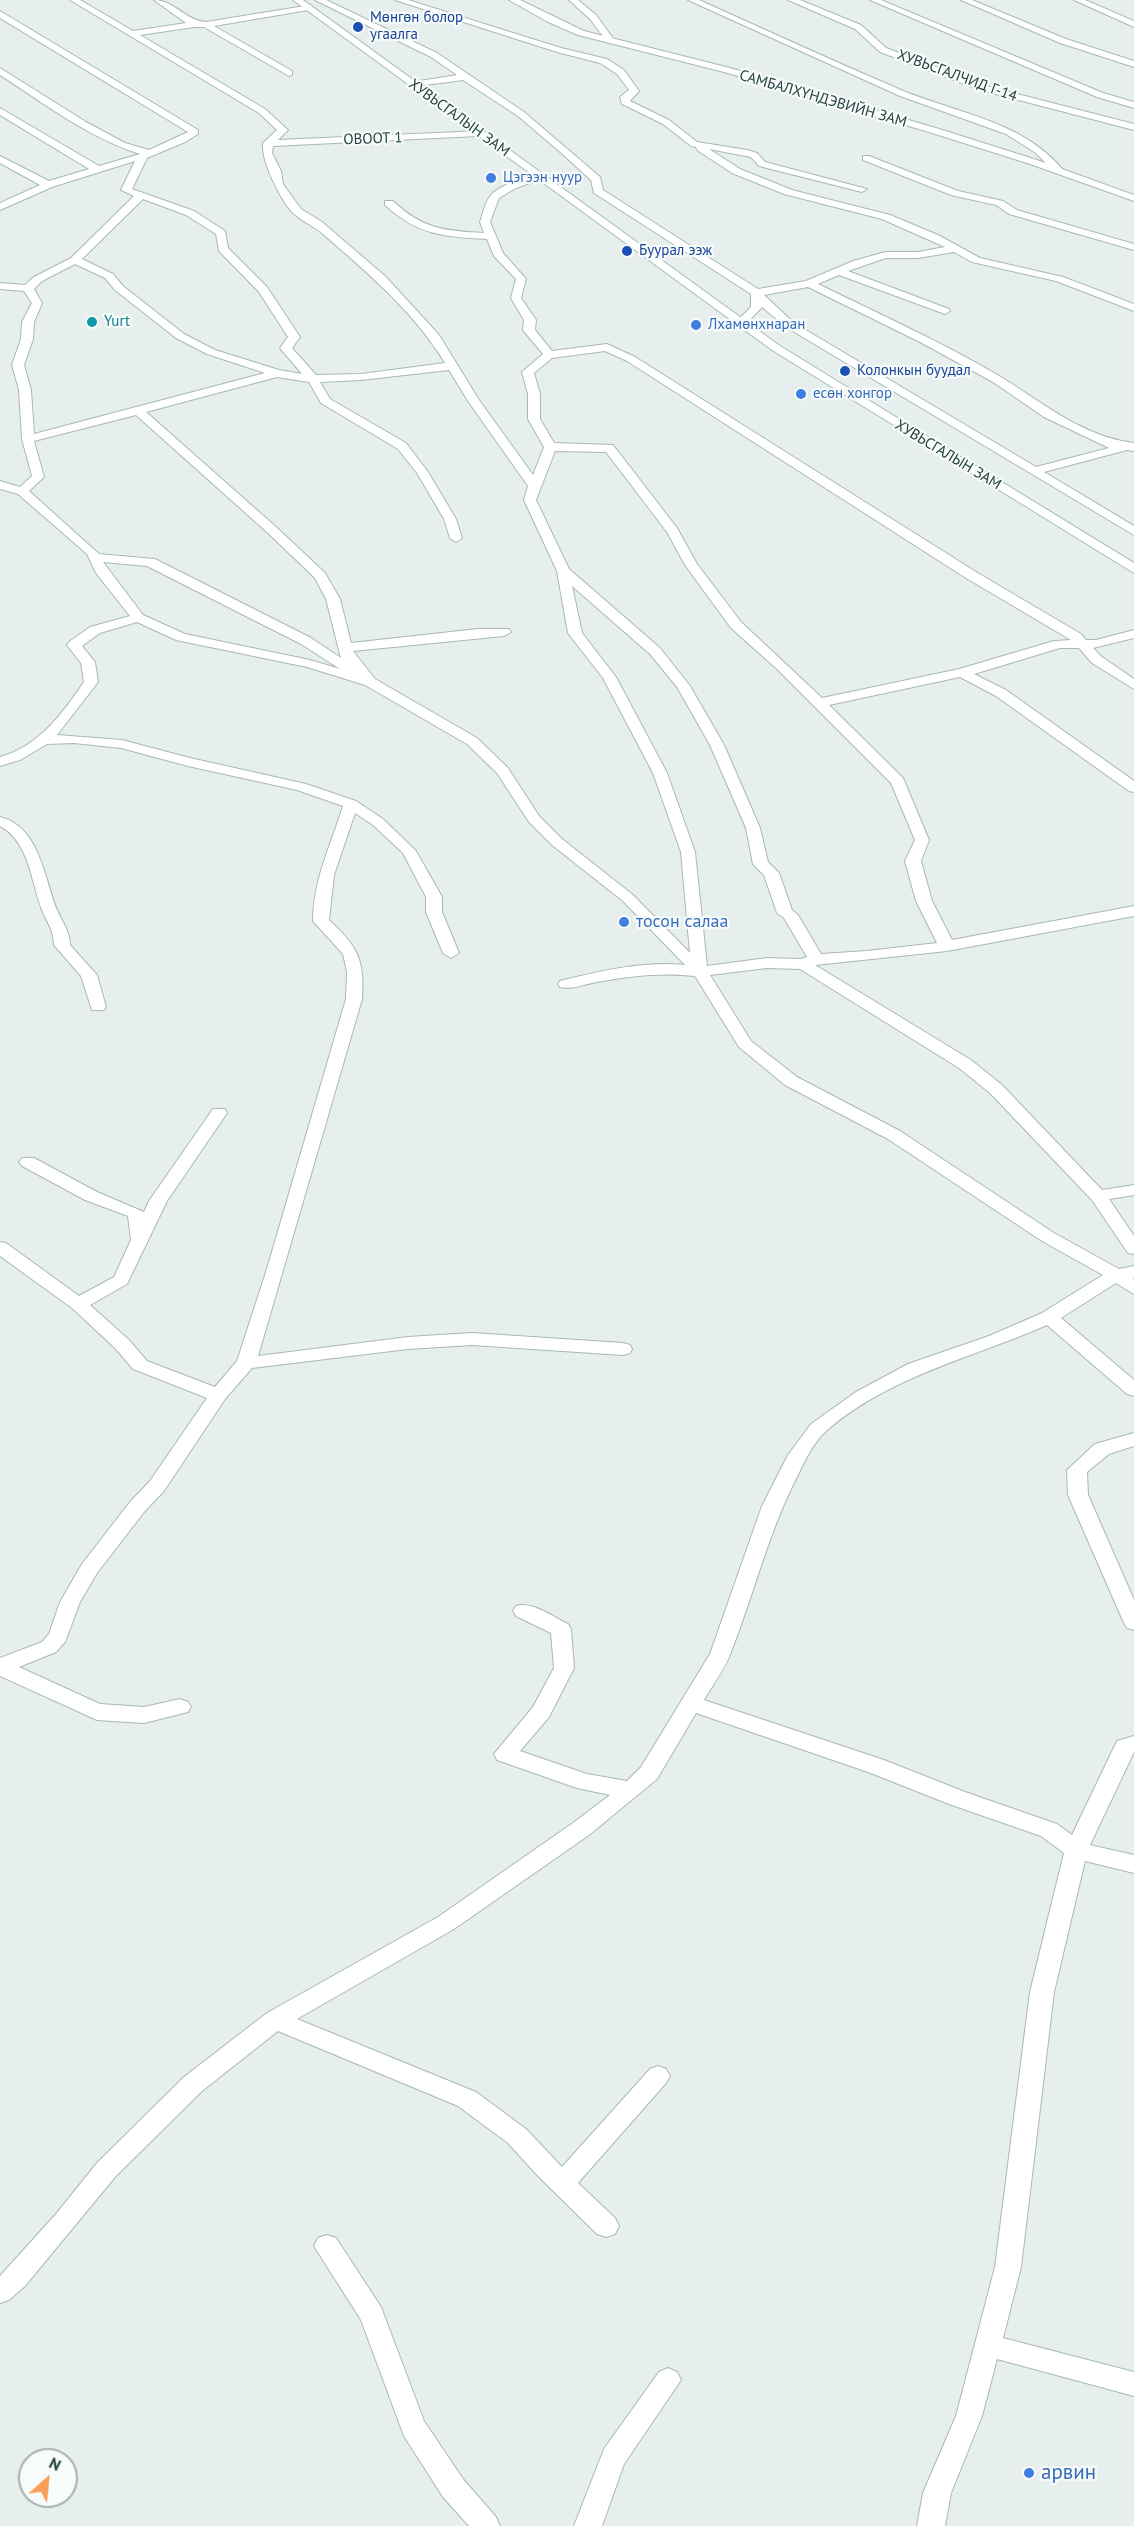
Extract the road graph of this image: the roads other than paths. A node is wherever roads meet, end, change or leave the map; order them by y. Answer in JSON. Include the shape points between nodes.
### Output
{"nodes":[{"id":1,"x":74,"y":0,"type":"edge"},
{"id":2,"x":158,"y":0,"type":"edge"},
{"id":3,"x":297,"y":0,"type":"edge"},
{"id":4,"x":319,"y":0,"type":"edge"},
{"id":5,"x":399,"y":0,"type":"edge"},
{"id":6,"x":513,"y":0,"type":"edge"},
{"id":7,"x":573,"y":0,"type":"edge"},
{"id":8,"x":692,"y":0,"type":"edge"},
{"id":9,"x":792,"y":0,"type":"edge"},
{"id":10,"x":874,"y":0,"type":"edge"},
{"id":11,"x":965,"y":0,"type":"edge"},
{"id":12,"x":1078,"y":0,"type":"edge"},
{"id":13,"x":308,"y":7,"type":"junction"},
{"id":14,"x":0,"y":14,"type":"edge"},
{"id":15,"x":194,"y":24,"type":"junction"},
{"id":16,"x":206,"y":24,"type":"junction"},
{"id":17,"x":1134,"y":24,"type":"edge"},
{"id":18,"x":132,"y":34,"type":"junction"},
{"id":19,"x":611,"y":41,"type":"junction"},
{"id":20,"x":1134,"y":64,"type":"edge"},
{"id":21,"x":0,"y":71,"type":"edge"},
{"id":22,"x":289,"y":73,"type":"dead end"},
{"id":23,"x":465,"y":77,"type":"junction"},
{"id":24,"x":413,"y":85,"type":"junction"},
{"id":25,"x":1134,"y":105,"type":"edge"},
{"id":26,"x":0,"y":111,"type":"edge"},
{"id":27,"x":1134,"y":127,"type":"edge"},
{"id":28,"x":478,"y":133,"type":"junction"},
{"id":29,"x":268,"y":143,"type":"junction"},
{"id":30,"x":694,"y":144,"type":"junction"},
{"id":31,"x":145,"y":155,"type":"junction"},
{"id":32,"x":866,"y":158,"type":"dead end"},
{"id":33,"x":0,"y":159,"type":"edge"},
{"id":34,"x":726,"y":164,"type":"junction"},
{"id":35,"x":762,"y":164,"type":"junction"},
{"id":36,"x":96,"y":169,"type":"junction"},
{"id":37,"x":1058,"y":170,"type":"junction"},
{"id":38,"x":540,"y":176,"type":"junction"},
{"id":39,"x":48,"y":185,"type":"junction"},
{"id":40,"x":862,"y":189,"type":"dead end"},
{"id":41,"x":141,"y":195,"type":"junction"},
{"id":42,"x":1134,"y":198,"type":"edge"},
{"id":43,"x":389,"y":203,"type":"dead end"},
{"id":44,"x":0,"y":207,"type":"edge"},
{"id":45,"x":491,"y":236,"type":"junction"},
{"id":46,"x":1134,"y":247,"type":"edge"},
{"id":47,"x":955,"y":249,"type":"junction"},
{"id":48,"x":75,"y":260,"type":"junction"},
{"id":49,"x":839,"y":271,"type":"junction"},
{"id":50,"x":809,"y":284,"type":"junction"},
{"id":51,"x":0,"y":286,"type":"edge"},
{"id":52,"x":28,"y":288,"type":"junction"},
{"id":53,"x":756,"y":293,"type":"junction"},
{"id":54,"x":1134,"y":308,"type":"edge"},
{"id":55,"x":945,"y":311,"type":"dead end"},
{"id":56,"x":740,"y":324,"type":"junction"},
{"id":57,"x":549,"y":355,"type":"junction"},
{"id":58,"x":453,"y":366,"type":"junction"},
{"id":59,"x":277,"y":373,"type":"junction"},
{"id":60,"x":313,"y":379,"type":"junction"},
{"id":61,"x":138,"y":411,"type":"junction"},
{"id":62,"x":28,"y":439,"type":"junction"},
{"id":63,"x":1130,"y":446,"type":"edge"},
{"id":64,"x":550,"y":447,"type":"junction"},
{"id":65,"x":1034,"y":471,"type":"junction"},
{"id":66,"x":533,"y":484,"type":"junction"},
{"id":67,"x":0,"y":485,"type":"edge"},
{"id":68,"x":22,"y":491,"type":"junction"},
{"id":69,"x":1134,"y":531,"type":"edge"},
{"id":70,"x":456,"y":538,"type":"dead end"},
{"id":71,"x":95,"y":557,"type":"junction"},
{"id":72,"x":1134,"y":569,"type":"edge"},
{"id":73,"x":563,"y":572,"type":"junction"},
{"id":74,"x":138,"y":618,"type":"junction"},
{"id":75,"x":504,"y":632,"type":"dead end"},
{"id":76,"x":1134,"y":634,"type":"edge"},
{"id":77,"x":1082,"y":644,"type":"junction"},
{"id":78,"x":346,"y":648,"type":"junction"},
{"id":79,"x":962,"y":673,"type":"junction"},
{"id":80,"x":370,"y":682,"type":"junction"},
{"id":81,"x":1134,"y":685,"type":"edge"},
{"id":82,"x":820,"y":703,"type":"junction"},
{"id":83,"x":44,"y":740,"type":"junction"},
{"id":84,"x":0,"y":762,"type":"edge"},
{"id":85,"x":1134,"y":788,"type":"edge"},
{"id":86,"x":351,"y":804,"type":"junction"},
{"id":87,"x":0,"y":821,"type":"edge"},
{"id":88,"x":1134,"y":911,"type":"edge"},
{"id":89,"x":947,"y":946,"type":"junction"},
{"id":90,"x":451,"y":953,"type":"dead end"},
{"id":91,"x":809,"y":962,"type":"junction"},
{"id":92,"x":700,"y":972,"type":"junction"},
{"id":93,"x":566,"y":984,"type":"dead end"},
{"id":94,"x":98,"y":1007,"type":"dead end"},
{"id":95,"x":219,"y":1113,"type":"dead end"},
{"id":96,"x":28,"y":1162,"type":"dead end"},
{"id":97,"x":1134,"y":1190,"type":"edge"},
{"id":98,"x":1098,"y":1196,"type":"junction"},
{"id":99,"x":139,"y":1239,"type":"junction"},
{"id":100,"x":0,"y":1247,"type":"edge"},
{"id":101,"x":1134,"y":1249,"type":"edge"},
{"id":102,"x":1125,"y":1274,"type":"edge"},
{"id":103,"x":1134,"y":1288,"type":"edge"},
{"id":104,"x":78,"y":1304,"type":"junction"},
{"id":105,"x":1049,"y":1317,"type":"junction"},
{"id":106,"x":622,"y":1349,"type":"dead end"},
{"id":107,"x":246,"y":1363,"type":"junction"},
{"id":108,"x":1134,"y":1390,"type":"edge"},
{"id":109,"x":218,"y":1395,"type":"junction"},
{"id":110,"x":1134,"y":1439,"type":"edge"},
{"id":111,"x":523,"y":1611,"type":"dead end"},
{"id":112,"x":1134,"y":1623,"type":"edge"},
{"id":113,"x":0,"y":1667,"type":"edge"},
{"id":114,"x":693,"y":1704,"type":"junction"},
{"id":115,"x":180,"y":1707,"type":"dead end"},
{"id":116,"x":1134,"y":1744,"type":"edge"},
{"id":117,"x":631,"y":1790,"type":"junction"},
{"id":118,"x":1076,"y":1850,"type":"junction"},
{"id":119,"x":1134,"y":1864,"type":"edge"},
{"id":120,"x":275,"y":2020,"type":"junction"},
{"id":121,"x":658,"y":2076,"type":"dead end"},
{"id":122,"x":562,"y":2184,"type":"junction"},
{"id":123,"x":606,"y":2226,"type":"dead end"},
{"id":124,"x":327,"y":2246,"type":"dead end"},
{"id":125,"x":0,"y":2292,"type":"edge"},
{"id":126,"x":987,"y":2345,"type":"junction"},
{"id":127,"x":668,"y":2380,"type":"dead end"},
{"id":128,"x":1134,"y":2384,"type":"edge"},
{"id":129,"x":486,"y":2526,"type":"edge"},
{"id":130,"x":588,"y":2526,"type":"edge"},
{"id":131,"x":931,"y":2526,"type":"edge"}],
"edges":[{"from":1,"to":18,"type":"street"},
{"from":2,"to":15,"type":"street"},
{"from":3,"to":13,"type":"street","name":"ХУВЬСГАЛЫН ЗАМ"},
{"from":4,"to":23,"type":"street","via":[[434,55]]},
{"from":5,"to":30,"type":"street","via":[[560,50],[586,54],[614,66],[627,77],[634,91],[625,97],[625,102],[666,122]]},
{"from":6,"to":19,"type":"street","name":"САМБАЛХҮНДЭВИЙН ЗАМ","via":[[560,24]]},
{"from":7,"to":19,"type":"street","via":[[593,17]]},
{"from":8,"to":37,"type":"street","via":[[903,94],[1009,132],[1039,151]]},
{"from":9,"to":27,"type":"street","name":"ХУВЬСГАЛЧИД Г-14","via":[[858,27],[883,50],[983,88]]},
{"from":10,"to":25,"type":"street","via":[[1100,95]]},
{"from":11,"to":20,"type":"street","via":[[1063,41]]},
{"from":12,"to":17,"type":"street"},
{"from":13,"to":16,"type":"street"},
{"from":13,"to":24,"type":"street","name":"ХУВЬСГАЛЫН ЗАМ"},
{"from":14,"to":31,"type":"street","via":[[195,132]]},
{"from":15,"to":16,"type":"street"},
{"from":15,"to":18,"type":"street"},
{"from":16,"to":22,"type":"street"},
{"from":18,"to":29,"type":"street","via":[[262,111],[283,130]]},
{"from":19,"to":37,"type":"street","name":"САМБАЛХҮНДЭВИЙН ЗАМ","via":[[777,84]]},
{"from":21,"to":31,"type":"street","via":[[83,124]]},
{"from":23,"to":24,"type":"street"},
{"from":23,"to":53,"type":"street","via":[[562,148],[596,179],[598,191]]},
{"from":24,"to":28,"type":"street","name":"ХУВЬСГАЛЫН ЗАМ"},
{"from":26,"to":36,"type":"street"},
{"from":28,"to":29,"type":"street","name":"ОВООТ 1"},
{"from":28,"to":38,"type":"street","name":"ХУВЬСГАЛЫН ЗАМ"},
{"from":29,"to":58,"type":"street","via":[[267,153],[278,184],[297,211],[382,279],[435,337]]},
{"from":30,"to":34,"type":"street"},
{"from":30,"to":35,"type":"street","via":[[744,152],[754,155]]},
{"from":31,"to":36,"type":"street"},
{"from":31,"to":41,"type":"street","via":[[126,189]]},
{"from":32,"to":46,"type":"street","via":[[1013,212]]},
{"from":33,"to":39,"type":"street"},
{"from":34,"to":35,"type":"street"},
{"from":34,"to":47,"type":"street","via":[[788,192],[886,217]]},
{"from":35,"to":40,"type":"street"},
{"from":36,"to":39,"type":"street"},
{"from":37,"to":42,"type":"street","name":"САМБАЛХҮНДЭВИЙН ЗАМ"},
{"from":38,"to":45,"type":"street","via":[[492,199],[485,222]]},
{"from":38,"to":56,"type":"street","name":"ХУВЬСГАЛЫН ЗАМ"},
{"from":39,"to":44,"type":"street"},
{"from":41,"to":48,"type":"street"},
{"from":41,"to":60,"type":"street","via":[[190,213],[221,234],[223,249],[253,275],[280,310],[294,338],[286,348]]},
{"from":43,"to":45,"type":"street","via":[[402,218],[427,230]]},
{"from":45,"to":57,"type":"street","via":[[498,254],[521,279],[516,298],[530,320],[529,330]]},
{"from":47,"to":49,"type":"street","via":[[886,255]]},
{"from":47,"to":54,"type":"street","via":[[992,265],[1059,279]]},
{"from":48,"to":52,"type":"street"},
{"from":48,"to":59,"type":"street","via":[[109,276],[118,288],[180,336],[212,352]]},
{"from":49,"to":50,"type":"street"},
{"from":49,"to":55,"type":"street"},
{"from":50,"to":53,"type":"street"},
{"from":50,"to":63,"type":"street","via":[[997,380],[1048,415],[1109,444]]},
{"from":51,"to":52,"type":"street"},
{"from":52,"to":62,"type":"street","via":[[36,303],[18,365],[25,390]]},
{"from":53,"to":56,"type":"street","via":[[757,308]]},
{"from":53,"to":65,"type":"street","via":[[799,331]]},
{"from":56,"to":72,"type":"street","name":"ХУВЬСГАЛЫН ЗАМ"},
{"from":57,"to":64,"type":"street","via":[[528,372],[534,394],[534,419]]},
{"from":57,"to":77,"type":"street","via":[[607,347],[631,359]]},
{"from":58,"to":60,"type":"street"},
{"from":58,"to":66,"type":"street"},
{"from":59,"to":60,"type":"street"},
{"from":59,"to":61,"type":"street"},
{"from":60,"to":70,"type":"street","via":[[325,401],[402,446],[423,472],[450,519]]},
{"from":61,"to":62,"type":"street"},
{"from":61,"to":78,"type":"street","via":[[320,576],[333,599]]},
{"from":62,"to":68,"type":"street","via":[[38,477]]},
{"from":63,"to":65,"type":"street"},
{"from":64,"to":66,"type":"street"},
{"from":64,"to":82,"type":"street","via":[[609,448],[673,531],[691,565],[736,625]]},
{"from":65,"to":69,"type":"street"},
{"from":66,"to":73,"type":"street","via":[[530,500]]},
{"from":67,"to":68,"type":"street"},
{"from":68,"to":71,"type":"street"},
{"from":71,"to":74,"type":"street"},
{"from":71,"to":80,"type":"street","via":[[150,562],[306,641]]},
{"from":73,"to":91,"type":"street","via":[[656,651],[683,686],[717,745],[753,828],[761,864],[771,873],[784,913],[790,915]]},
{"from":73,"to":92,"type":"street","via":[[575,633],[609,677],[660,773],[688,852]]},
{"from":74,"to":80,"type":"street","via":[[181,636],[310,664]]},
{"from":74,"to":83,"type":"street","via":[[95,630],[74,645],[88,662],[91,682]]},
{"from":75,"to":78,"type":"street"},
{"from":76,"to":77,"type":"street"},
{"from":77,"to":79,"type":"street","via":[[1059,644]]},
{"from":77,"to":81,"type":"street","via":[[1097,660]]},
{"from":78,"to":80,"type":"street","via":[[347,656]]},
{"from":79,"to":82,"type":"street"},
{"from":79,"to":85,"type":"street","via":[[1001,693]]},
{"from":80,"to":92,"type":"street","via":[[472,741],[503,771],[534,819],[628,898]]},
{"from":82,"to":89,"type":"street","via":[[898,781],[922,840],[913,861],[924,901]]},
{"from":83,"to":84,"type":"street"},
{"from":83,"to":86,"type":"street","via":[[122,744],[301,787]]},
{"from":86,"to":90,"type":"street","via":[[378,822],[409,851],[434,897],[434,912]]},
{"from":86,"to":107,"type":"street","via":[[329,859],[320,906],[321,921],[346,944],[354,958],[354,999]]},
{"from":87,"to":94,"type":"street","via":[[9,825],[28,848],[62,935],[62,945],[89,975]]},
{"from":88,"to":89,"type":"street"},
{"from":89,"to":91,"type":"street"},
{"from":91,"to":92,"type":"street"},
{"from":91,"to":98,"type":"street","via":[[965,1064],[996,1089]]},
{"from":92,"to":93,"type":"street","via":[[666,968]]},
{"from":92,"to":102,"type":"street","via":[[745,1044],[791,1081],[894,1135],[1048,1237]]},
{"from":95,"to":99,"type":"street","via":[[158,1201]]},
{"from":96,"to":99,"type":"street","via":[[91,1196],[136,1213]]},
{"from":97,"to":98,"type":"street"},
{"from":98,"to":101,"type":"street"},
{"from":99,"to":104,"type":"street","via":[[121,1280]]},
{"from":100,"to":104,"type":"street"},
{"from":102,"to":103,"type":"street"},
{"from":102,"to":105,"type":"street"},
{"from":104,"to":109,"type":"street","via":[[140,1365]]},
{"from":105,"to":108,"type":"street"},
{"from":105,"to":114,"type":"street","via":[[915,1368],[863,1396],[818,1428],[798,1455],[772,1506],[720,1655]]},
{"from":106,"to":107,"type":"street","via":[[472,1339]]},
{"from":107,"to":109,"type":"street"},
{"from":109,"to":113,"type":"street","via":[[157,1486],[89,1569],[70,1602],[58,1637],[49,1647]]},
{"from":110,"to":112,"type":"street","via":[[1102,1449],[1077,1470],[1078,1495]]},
{"from":111,"to":117,"type":"street","via":[[561,1629],[564,1668],[541,1712],[505,1754],[585,1782]]},
{"from":113,"to":115,"type":"street","via":[[97,1712],[144,1715]]},
{"from":114,"to":117,"type":"street","via":[[649,1773]]},
{"from":114,"to":118,"type":"street","via":[[1049,1830]]},
{"from":116,"to":118,"type":"street","via":[[1125,1747]]},
{"from":117,"to":120,"type":"street","via":[[446,1923]]},
{"from":118,"to":119,"type":"street"},
{"from":118,"to":126,"type":"street","via":[[1042,1992],[1008,2267]]},
{"from":120,"to":122,"type":"street","via":[[468,2099],[517,2136]]},
{"from":120,"to":125,"type":"street","via":[[193,2084],[114,2162]]},
{"from":121,"to":122,"type":"street"},
{"from":122,"to":123,"type":"street"},
{"from":124,"to":129,"type":"street","via":[[372,2315],[413,2427],[453,2488]]},
{"from":126,"to":128,"type":"street"},
{"from":126,"to":131,"type":"street","via":[[969,2416],[937,2493]]},
{"from":127,"to":130,"type":"street","via":[[613,2458]]}]}
